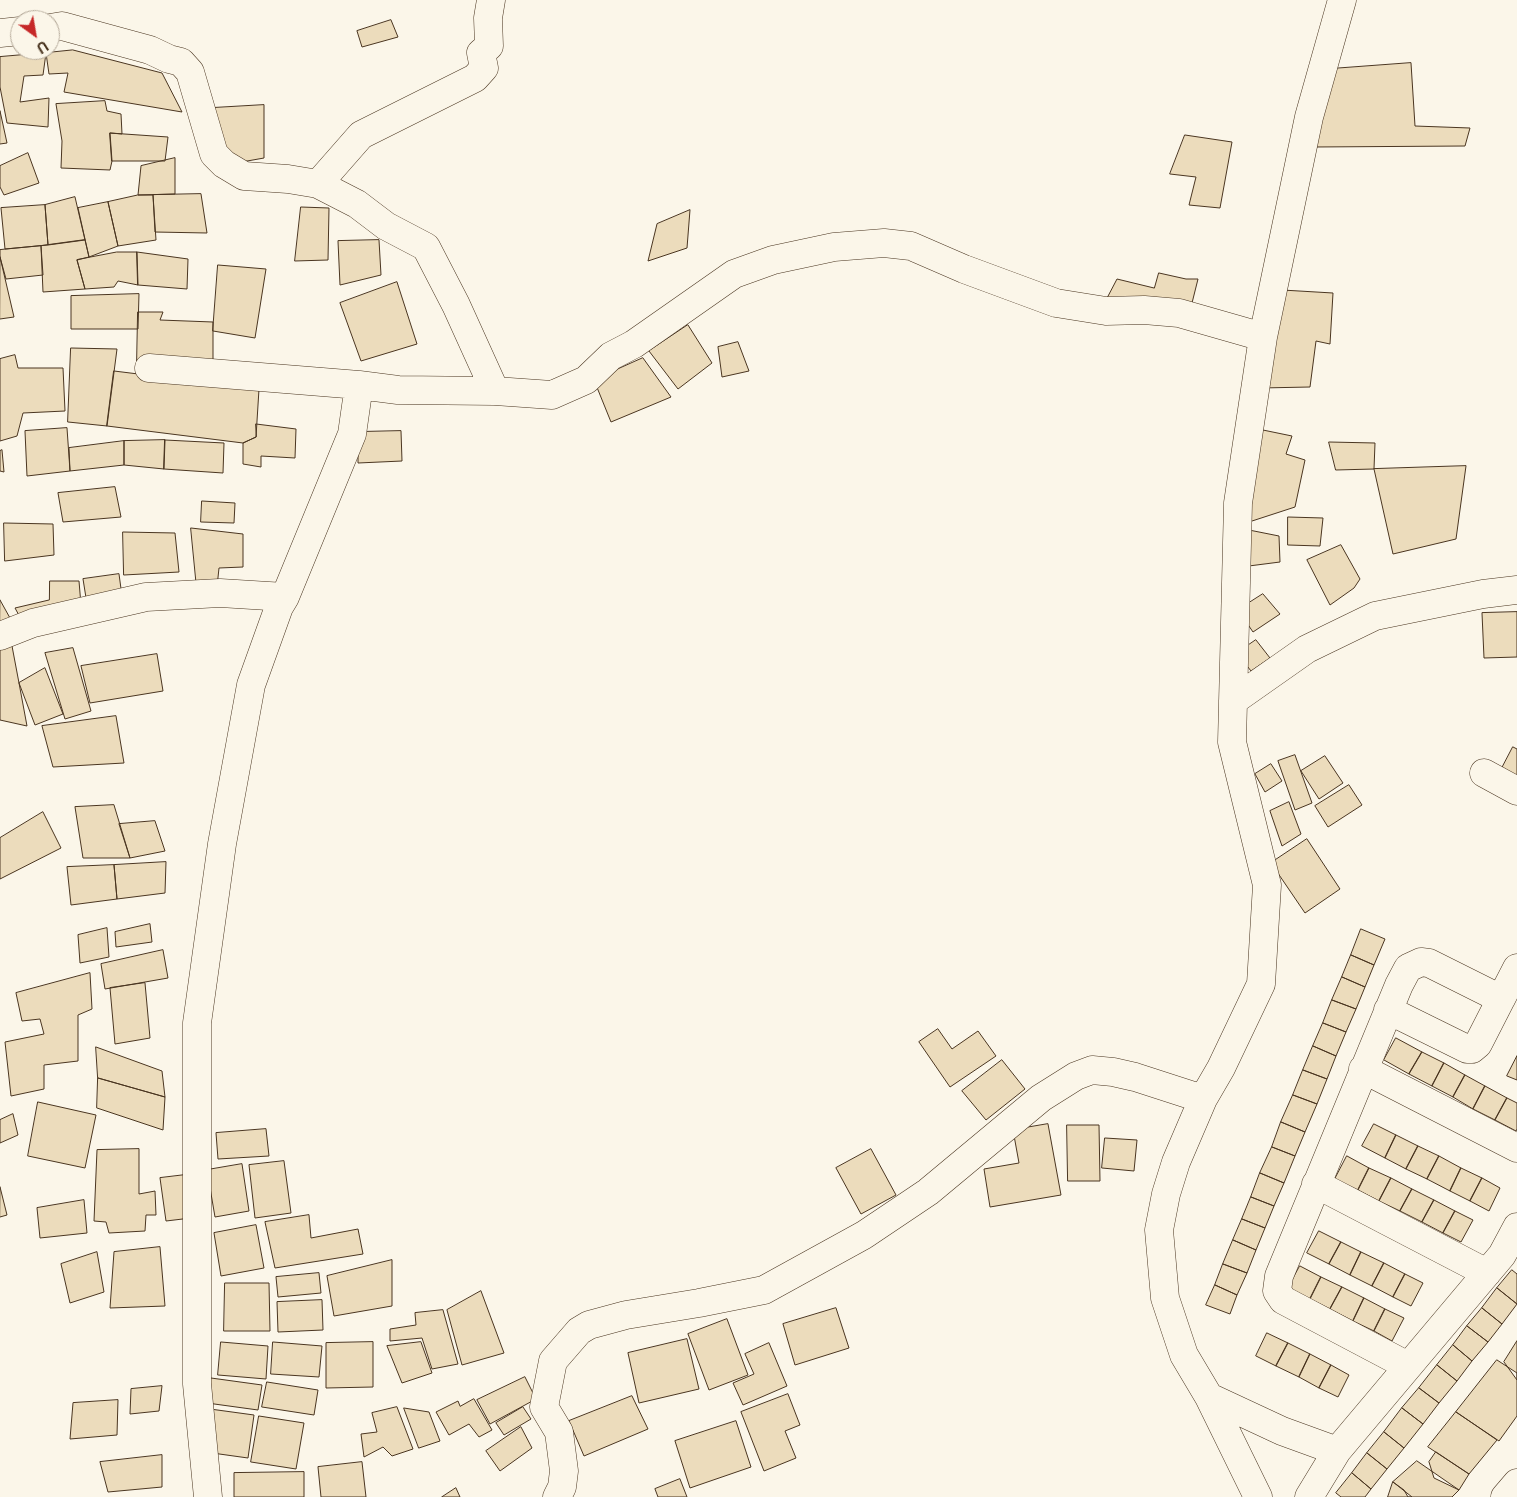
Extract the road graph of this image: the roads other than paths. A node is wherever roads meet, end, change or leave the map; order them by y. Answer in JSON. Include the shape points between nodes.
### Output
{"nodes":[{"id":1,"x":491,"y":0,"type":"edge"},
{"id":2,"x":1342,"y":0,"type":"edge"},
{"id":3,"x":60,"y":26,"type":"edge"},
{"id":4,"x":318,"y":184,"type":"junction"},
{"id":5,"x":1263,"y":337,"type":"junction"},
{"id":6,"x":149,"y":368,"type":"dead end"},
{"id":7,"x":359,"y":385,"type":"junction"},
{"id":8,"x":495,"y":391,"type":"junction"},
{"id":9,"x":1517,"y":590,"type":"edge"},
{"id":10,"x":285,"y":597,"type":"junction"},
{"id":11,"x":0,"y":636,"type":"edge"},
{"id":12,"x":1233,"y":701,"type":"junction"},
{"id":13,"x":1484,"y":774,"type":"dead end"},
{"id":14,"x":1517,"y":791,"type":"edge"},
{"id":15,"x":1517,"y":968,"type":"edge"},
{"id":16,"x":1501,"y":999,"type":"junction"},
{"id":17,"x":1388,"y":1010,"type":"junction"},
{"id":18,"x":1363,"y":1069,"type":"junction"},
{"id":19,"x":1203,"y":1099,"type":"junction"},
{"id":20,"x":1517,"y":1148,"type":"edge"},
{"id":21,"x":1316,"y":1184,"type":"junction"},
{"id":22,"x":1517,"y":1226,"type":"edge"},
{"id":23,"x":1487,"y":1273,"type":"junction"},
{"id":24,"x":1408,"y":1366,"type":"junction"},
{"id":25,"x":1209,"y":1397,"type":"junction"},
{"id":26,"x":1337,"y":1451,"type":"junction"},
{"id":27,"x":1517,"y":1483,"type":"edge"},
{"id":28,"x":208,"y":1497,"type":"edge"},
{"id":29,"x":558,"y":1497,"type":"edge"},
{"id":30,"x":1258,"y":1497,"type":"edge"},
{"id":31,"x":1309,"y":1497,"type":"edge"},
{"id":32,"x":1505,"y":1497,"type":"edge"}],
"edges":[{"from":1,"to":4,"type":"street","via":[[488,46],[481,53],[484,68],[474,78],[360,136]]},
{"from":2,"to":5,"type":"street","via":[[1309,118]]},
{"from":3,"to":4,"type":"street","via":[[150,50],[181,62],[190,72],[214,154],[224,164],[244,176]]},
{"from":4,"to":8,"type":"street","via":[[426,247]]},
{"from":5,"to":8,"type":"street","via":[[1178,314],[1144,310],[1106,311],[1056,303],[911,246],[884,243],[834,247],[773,260],[734,274],[634,344],[610,356],[586,380],[552,395]]},
{"from":5,"to":12,"type":"street","via":[[1238,503]]},
{"from":6,"to":7,"type":"street"},
{"from":7,"to":8,"type":"street","via":[[398,390]]},
{"from":7,"to":10,"type":"street","via":[[352,434]]},
{"from":9,"to":12,"type":"street","via":[[1375,616],[1307,649]]},
{"from":10,"to":11,"type":"street","via":[[220,593],[146,597],[33,623]]},
{"from":10,"to":28,"type":"street","via":[[252,685],[222,844],[197,1022],[198,1384]]},
{"from":12,"to":19,"type":"street","via":[[1232,742],[1267,885],[1261,984]]},
{"from":13,"to":14,"type":"street"},
{"from":15,"to":16,"type":"street"},
{"from":16,"to":17,"type":"street","via":[[1429,962],[1421,962],[1408,968]]},
{"from":16,"to":17,"type":"street","via":[[1478,1044],[1472,1049]]},
{"from":17,"to":18,"type":"street"},
{"from":18,"to":20,"type":"street"},
{"from":18,"to":21,"type":"street"},
{"from":19,"to":25,"type":"street","via":[[1176,1162],[1159,1230],[1165,1298],[1184,1355]]},
{"from":19,"to":29,"type":"street","via":[[1135,1077],[1092,1070],[1041,1098],[920,1197],[864,1235],[764,1290],[626,1315],[578,1330],[553,1361],[544,1407],[559,1432],[564,1471]]},
{"from":21,"to":23,"type":"street"},
{"from":21,"to":24,"type":"street","via":[[1279,1276],[1277,1291],[1283,1300]]},
{"from":22,"to":23,"type":"street","via":[[1502,1255]]},
{"from":23,"to":24,"type":"street"},
{"from":24,"to":26,"type":"street"},
{"from":25,"to":26,"type":"street","via":[[1282,1432]]},
{"from":25,"to":30,"type":"street"},
{"from":26,"to":31,"type":"street"},
{"from":27,"to":32,"type":"street"}]}
